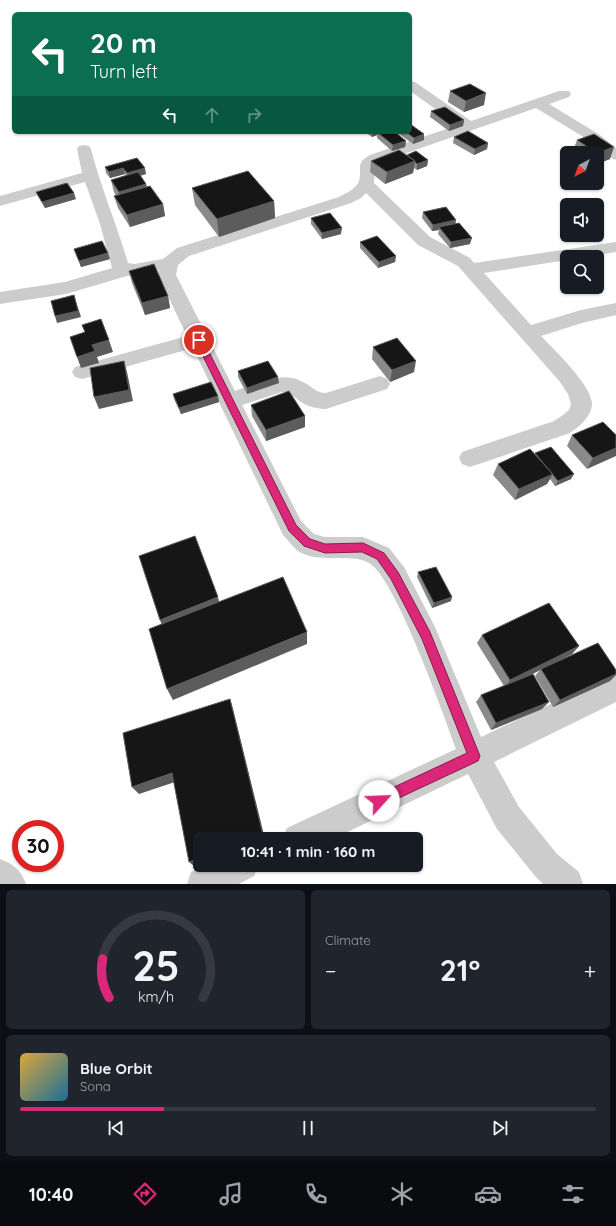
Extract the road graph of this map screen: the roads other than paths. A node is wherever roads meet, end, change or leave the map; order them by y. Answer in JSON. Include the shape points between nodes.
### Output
{"nodes":[{"id":1,"x":412,"y":85,"type":"edge"},
{"id":2,"x":564,"y":94,"type":"dead end"},
{"id":3,"x":538,"y":103,"type":"junction"},
{"id":4,"x":470,"y":127,"type":"junction"},
{"id":5,"x":84,"y":149,"type":"dead end"},
{"id":6,"x":616,"y":155,"type":"edge"},
{"id":7,"x":90,"y":176,"type":"junction"},
{"id":8,"x":366,"y":184,"type":"junction"},
{"id":9,"x":0,"y":201,"type":"edge"},
{"id":10,"x":616,"y":246,"type":"edge"},
{"id":11,"x":169,"y":263,"type":"junction"},
{"id":12,"x":470,"y":269,"type":"junction"},
{"id":13,"x":126,"y":270,"type":"junction"},
{"id":14,"x":0,"y":298,"type":"edge"},
{"id":15,"x":616,"y":309,"type":"edge"},
{"id":16,"x":527,"y":333,"type":"junction"},
{"id":17,"x":199,"y":340,"type":"junction"},
{"id":18,"x":82,"y":372,"type":"dead end"},
{"id":19,"x":380,"y":384,"type":"dead end"},
{"id":20,"x":229,"y":401,"type":"junction"},
{"id":21,"x":470,"y":458,"type":"dead end"},
{"id":22,"x":616,"y":687,"type":"edge"},
{"id":23,"x":474,"y":756,"type":"junction"},
{"id":24,"x":313,"y":832,"type":"edge"},
{"id":25,"x":228,"y":872,"type":"edge"},
{"id":26,"x":0,"y":875,"type":"edge"},
{"id":27,"x":10,"y":884,"type":"edge"},
{"id":28,"x":203,"y":884,"type":"edge"},
{"id":29,"x":566,"y":884,"type":"edge"}],
"edges":[{"from":1,"to":4,"type":"street"},
{"from":2,"to":3,"type":"street"},
{"from":3,"to":4,"type":"street"},
{"from":3,"to":6,"type":"street","via":[[595,138]]},
{"from":4,"to":8,"type":"street","via":[[375,158],[368,162]]},
{"from":5,"to":7,"type":"street"},
{"from":7,"to":9,"type":"street"},
{"from":7,"to":13,"type":"street","via":[[120,266]]},
{"from":8,"to":11,"type":"street","via":[[355,195],[345,200],[183,252]]},
{"from":8,"to":12,"type":"street","via":[[424,241],[464,262]]},
{"from":10,"to":12,"type":"street"},
{"from":11,"to":13,"type":"street"},
{"from":11,"to":17,"type":"street","via":[[167,275]]},
{"from":12,"to":16,"type":"street"},
{"from":13,"to":14,"type":"street","via":[[66,288]]},
{"from":15,"to":16,"type":"street"},
{"from":16,"to":21,"type":"street","via":[[576,387],[582,401],[581,411],[562,427]]},
{"from":17,"to":18,"type":"street"},
{"from":17,"to":20,"type":"street"},
{"from":19,"to":20,"type":"street","via":[[318,402],[298,387],[282,384]]},
{"from":20,"to":23,"type":"street","via":[[292,528],[307,543],[325,548],[363,548],[380,556],[395,576],[426,636]]},
{"from":22,"to":23,"type":"street"},
{"from":23,"to":24,"type":"street"},
{"from":23,"to":29,"type":"street","via":[[508,818],[546,865]]},
{"from":25,"to":28,"type":"street"},
{"from":26,"to":27,"type":"street"}]}
